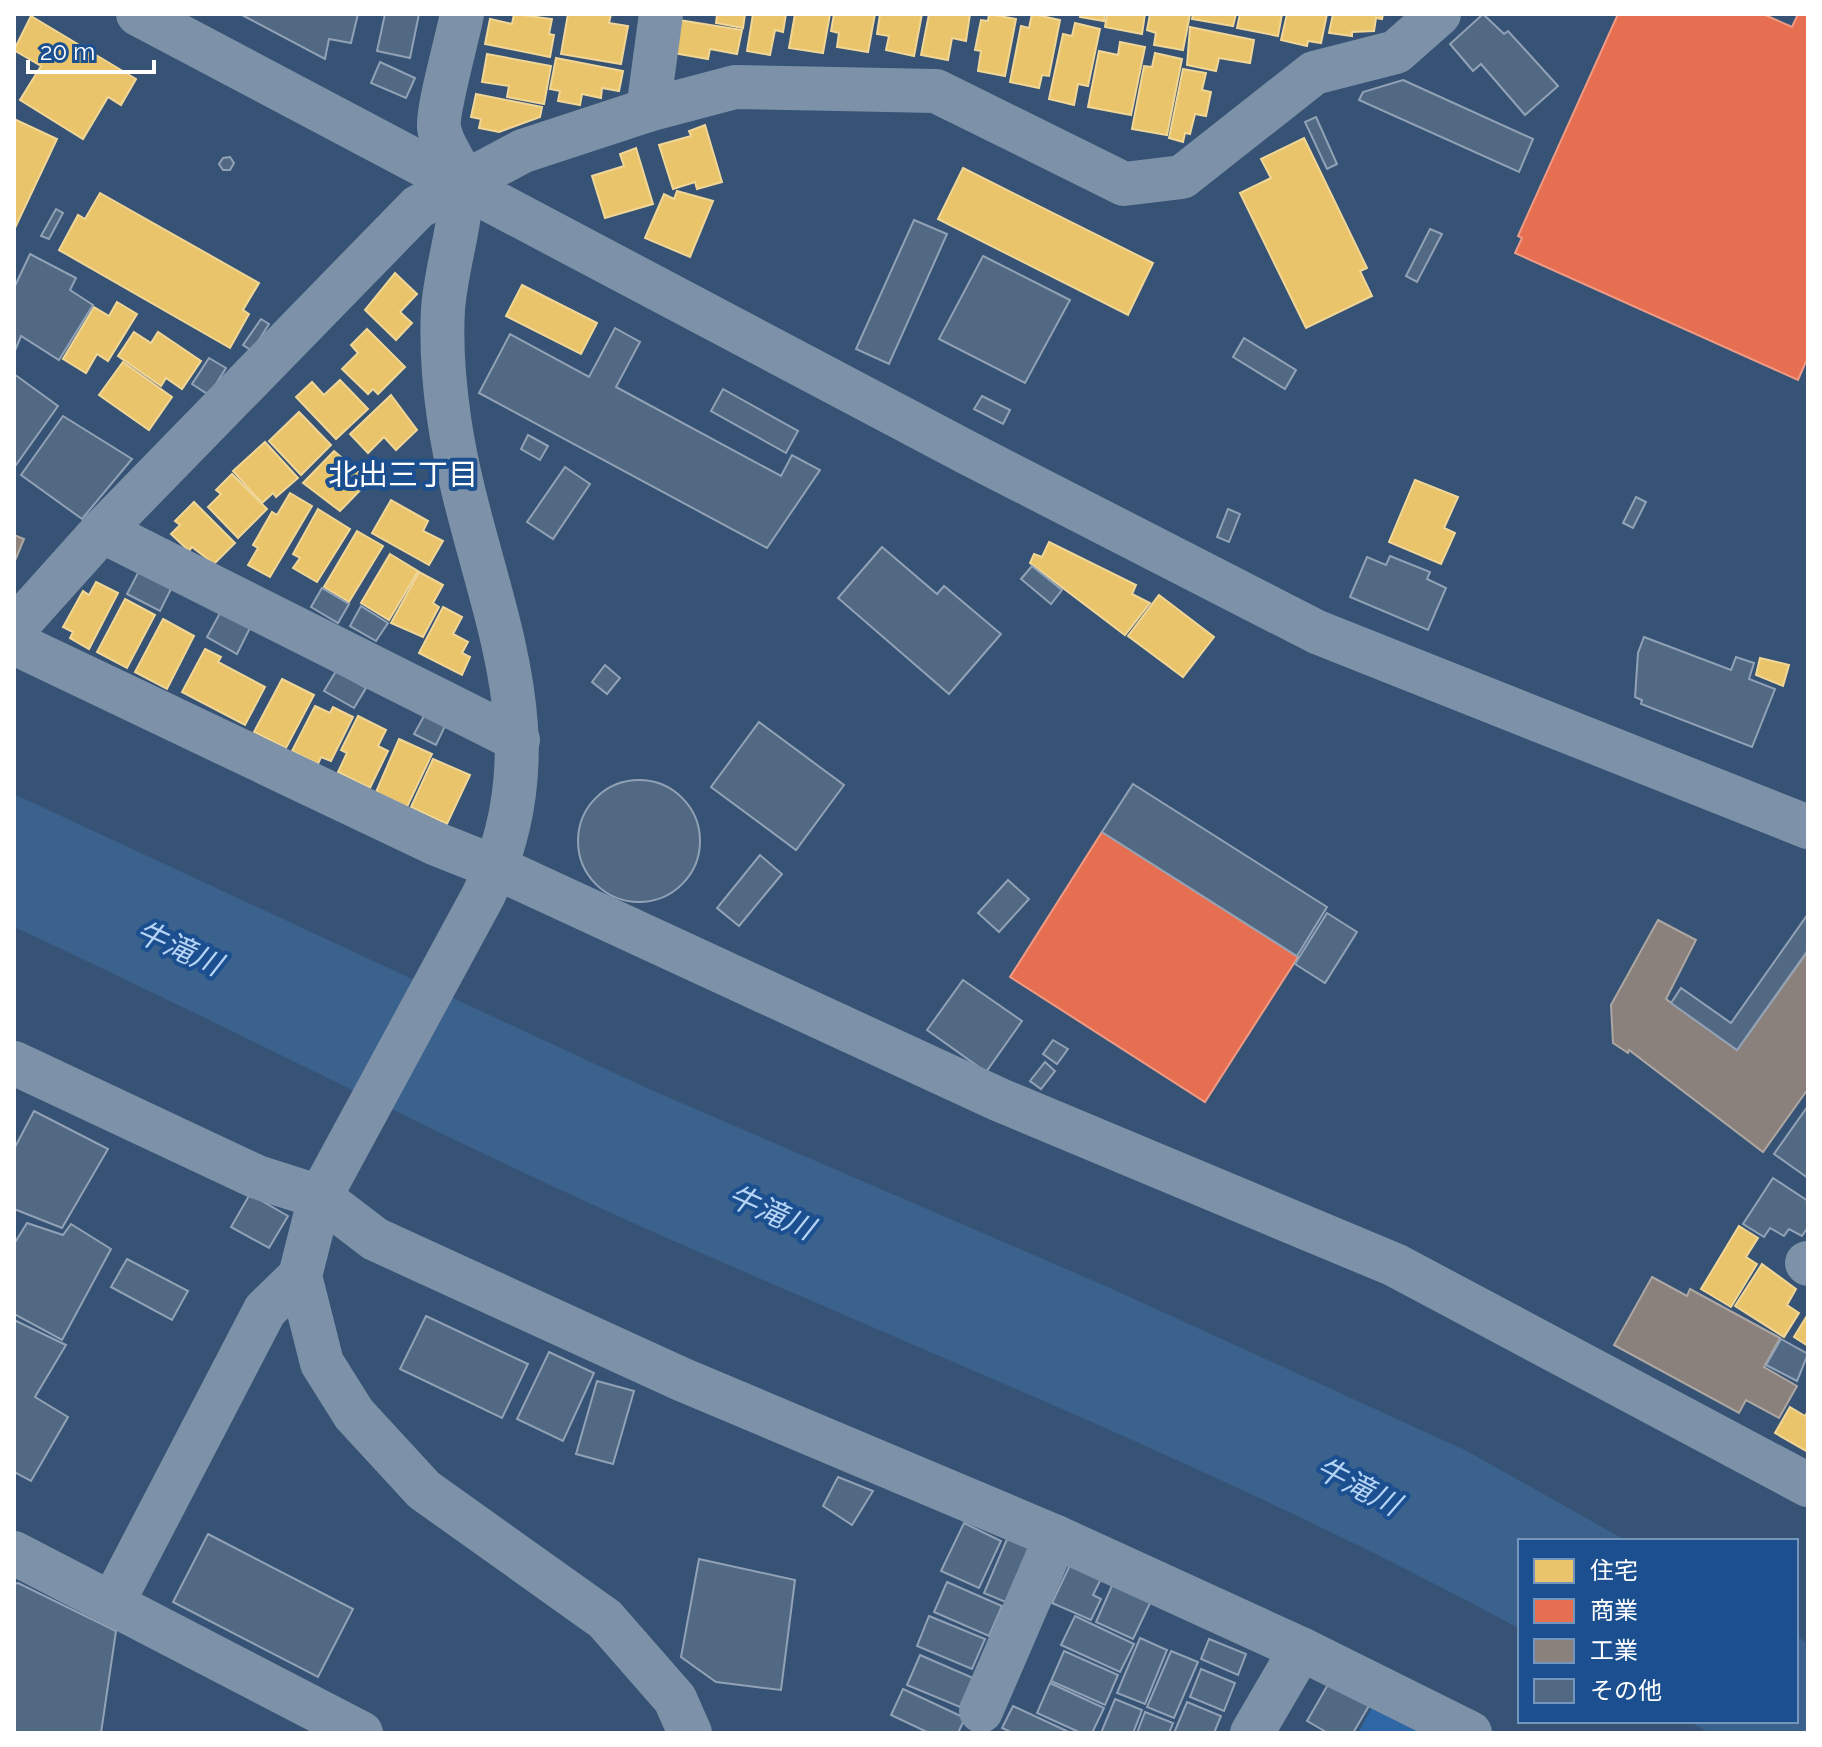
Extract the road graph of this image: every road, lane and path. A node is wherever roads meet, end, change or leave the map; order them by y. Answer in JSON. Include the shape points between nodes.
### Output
{"nodes":[{"id":1,"x":138,"y":14,"type":"edge"},
{"id":2,"x":462,"y":14,"type":"edge"},
{"id":3,"x":661,"y":14,"type":"edge"},
{"id":4,"x":1439,"y":14,"type":"edge"},
{"id":5,"x":648,"y":110,"type":"junction"},
{"id":6,"x":462,"y":185,"type":"junction"},
{"id":7,"x":102,"y":531,"type":"junction"},
{"id":8,"x":14,"y":629,"type":"edge"},
{"id":9,"x":14,"y":643,"type":"edge"},
{"id":10,"x":518,"y":740,"type":"junction"},
{"id":11,"x":1808,"y":827,"type":"edge"},
{"id":12,"x":490,"y":882,"type":"junction"},
{"id":13,"x":14,"y":1063,"type":"edge"},
{"id":14,"x":320,"y":1197,"type":"junction"},
{"id":15,"x":300,"y":1276,"type":"junction"},
{"id":16,"x":1808,"y":1485,"type":"edge"},
{"id":17,"x":1056,"y":1537,"type":"junction"},
{"id":18,"x":14,"y":1553,"type":"edge"},
{"id":19,"x":112,"y":1604,"type":"junction"},
{"id":20,"x":1301,"y":1649,"type":"junction"},
{"id":21,"x":981,"y":1711,"type":"dead end"},
{"id":22,"x":361,"y":1733,"type":"edge"},
{"id":23,"x":690,"y":1733,"type":"edge"},
{"id":24,"x":1252,"y":1733,"type":"edge"},
{"id":25,"x":1470,"y":1733,"type":"edge"}],
"edges":[{"from":1,"to":6,"type":"street"},
{"from":2,"to":6,"type":"street","via":[[439,126]]},
{"from":3,"to":5,"type":"street"},
{"from":4,"to":5,"type":"street","via":[[1396,52],[1314,73],[1182,177],[1139,183],[1124,184],[936,91],[735,87]]},
{"from":5,"to":6,"type":"street","via":[[523,151]]},
{"from":6,"to":7,"type":"street","via":[[418,207]]},
{"from":6,"to":10,"type":"street","via":[[443,309],[444,366],[450,421],[509,666]]},
{"from":6,"to":11,"type":"street","via":[[1317,632]]},
{"from":7,"to":8,"type":"street"},
{"from":7,"to":10,"type":"street"},
{"from":9,"to":12,"type":"street","via":[[434,843]]},
{"from":10,"to":12,"type":"street","via":[[515,805]]},
{"from":12,"to":14,"type":"street"},
{"from":12,"to":16,"type":"street","via":[[1395,1265]]},
{"from":13,"to":14,"type":"street","via":[[257,1177]]},
{"from":14,"to":15,"type":"street"},
{"from":14,"to":17,"type":"street","via":[[375,1239],[681,1379]]},
{"from":15,"to":19,"type":"street","via":[[265,1310]]},
{"from":15,"to":23,"type":"street","via":[[322,1363],[354,1414],[424,1490],[605,1619],[675,1699]]},
{"from":17,"to":20,"type":"street"},
{"from":17,"to":21,"type":"street"},
{"from":18,"to":19,"type":"street"},
{"from":19,"to":22,"type":"street"},
{"from":20,"to":24,"type":"street"},
{"from":20,"to":25,"type":"street"}]}
